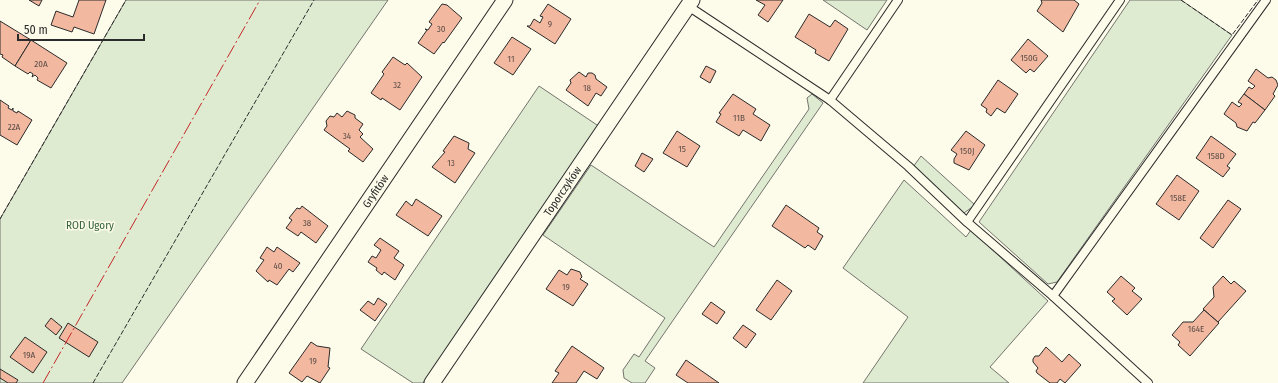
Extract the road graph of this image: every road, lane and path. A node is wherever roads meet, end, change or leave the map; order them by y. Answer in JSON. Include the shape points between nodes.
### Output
{"nodes":[{"id":1,"x":505,"y":0,"type":"edge"},
{"id":2,"x":898,"y":0,"type":"edge"},
{"id":3,"x":1120,"y":0,"type":"edge"},
{"id":4,"x":1266,"y":0,"type":"edge"},
{"id":5,"x":690,"y":3,"type":"edge"},
{"id":6,"x":830,"y":100,"type":"junction"},
{"id":7,"x":967,"y":222,"type":"junction"},
{"id":8,"x":1053,"y":296,"type":"junction"},
{"id":9,"x":245,"y":383,"type":"edge"},
{"id":10,"x":432,"y":383,"type":"edge"},
{"id":11,"x":1148,"y":383,"type":"edge"}],
"edges":[{"from":1,"to":9,"type":"street","name":"Gryfitów"},
{"from":2,"to":6,"type":"lane"},
{"from":3,"to":7,"type":"lane"},
{"from":4,"to":8,"type":"lane"},
{"from":5,"to":6,"type":"lane"},
{"from":5,"to":10,"type":"street","name":"Toporczyków"},
{"from":6,"to":7,"type":"lane","via":[[908,166]]},
{"from":7,"to":8,"type":"lane"},
{"from":8,"to":11,"type":"lane"}]}
